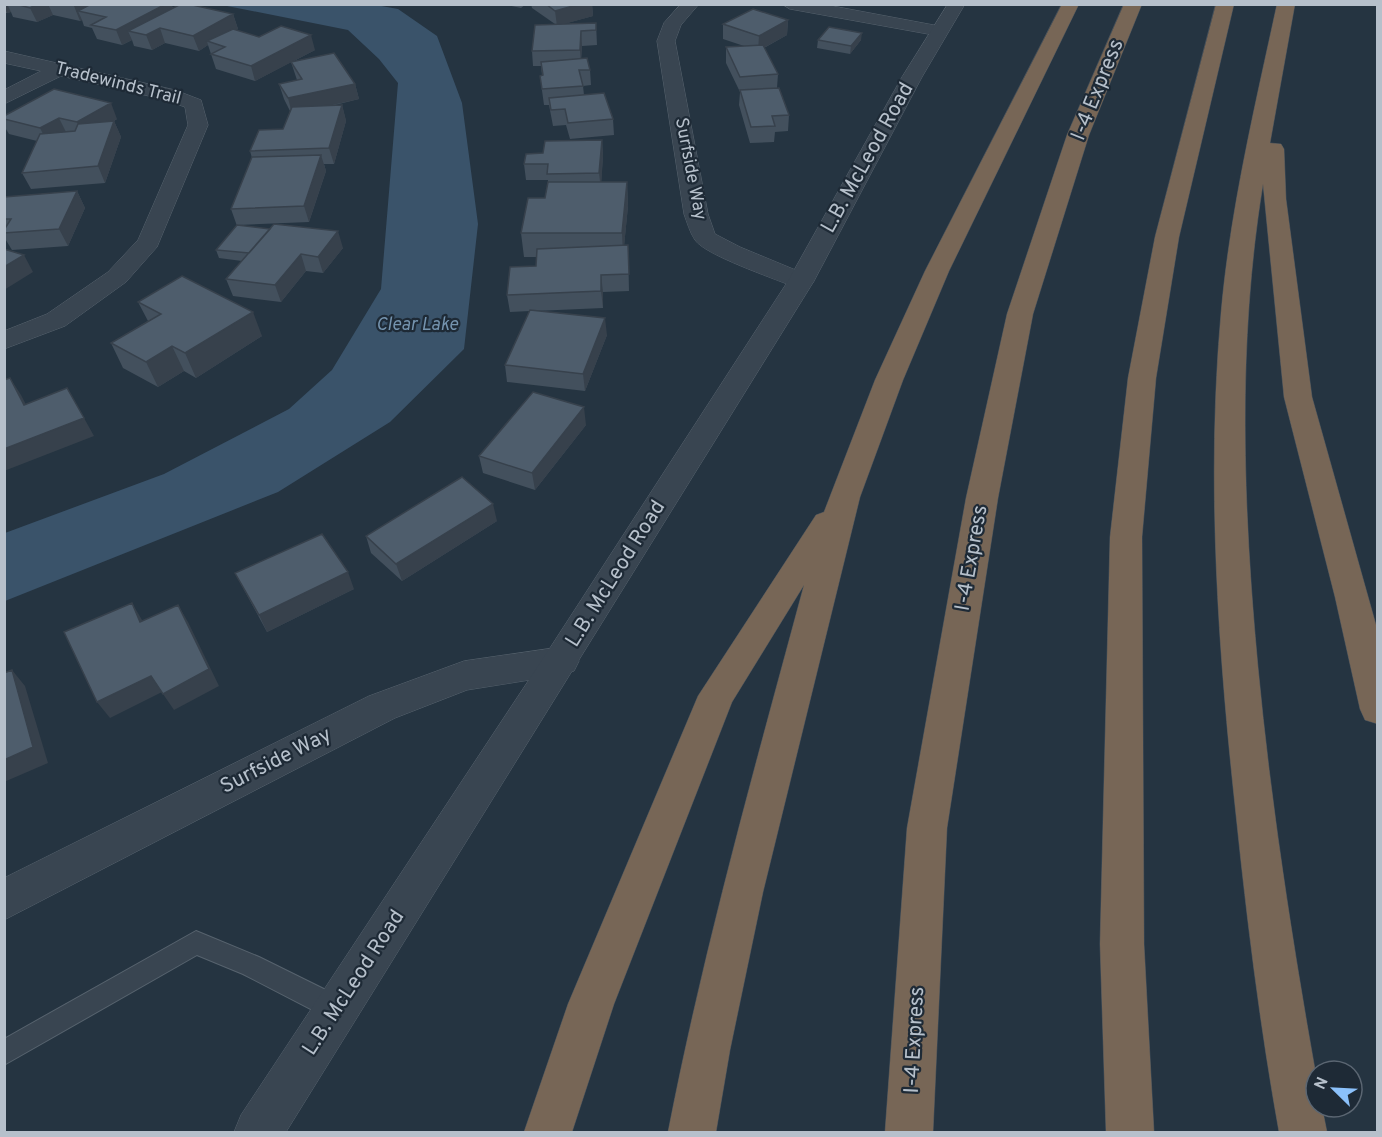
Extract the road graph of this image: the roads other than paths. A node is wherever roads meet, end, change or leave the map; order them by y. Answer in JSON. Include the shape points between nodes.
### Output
{"nodes":[{"id":1,"x":691,"y":4,"type":"edge"},
{"id":2,"x":790,"y":4,"type":"edge"},
{"id":3,"x":1071,"y":4,"type":"edge"},
{"id":4,"x":1133,"y":4,"type":"edge"},
{"id":5,"x":1226,"y":4,"type":"edge"},
{"id":6,"x":1286,"y":4,"type":"edge"},
{"id":7,"x":948,"y":18,"type":"edge"},
{"id":8,"x":4,"y":57,"type":"edge"},
{"id":9,"x":59,"y":69,"type":"junction"},
{"id":10,"x":1270,"y":79,"type":"junction"},
{"id":11,"x":4,"y":98,"type":"edge"},
{"id":12,"x":801,"y":281,"type":"junction"},
{"id":13,"x":4,"y":341,"type":"edge"},
{"id":14,"x":844,"y":497,"type":"junction"},
{"id":15,"x":561,"y":661,"type":"junction"},
{"id":16,"x":1377,"y":709,"type":"edge"},
{"id":17,"x":4,"y":900,"type":"edge"},
{"id":18,"x":337,"y":1009,"type":"junction"},
{"id":19,"x":4,"y":1053,"type":"edge"},
{"id":20,"x":258,"y":1132,"type":"edge"},
{"id":21,"x":548,"y":1132,"type":"edge"},
{"id":22,"x":692,"y":1132,"type":"edge"},
{"id":23,"x":909,"y":1132,"type":"edge"},
{"id":24,"x":1130,"y":1132,"type":"edge"},
{"id":25,"x":1303,"y":1132,"type":"edge"}],
"edges":[{"from":1,"to":12,"type":"street","name":"Surfside Way","via":[[673,23],[666,41],[696,214],[705,238]]},
{"from":2,"to":7,"type":"street"},
{"from":3,"to":14,"type":"highway","via":[[937,271]]},
{"from":4,"to":23,"type":"highway","name":"I-4 Express","via":[[1078,135],[1020,314],[982,498],[927,828]]},
{"from":5,"to":24,"type":"highway","via":[[1167,237],[1142,378],[1126,537],[1122,944]]},
{"from":6,"to":10,"type":"highway"},
{"from":7,"to":12,"type":"street","name":"L.B. McLeod Road"},
{"from":8,"to":9,"type":"street","name":"Tradewinds Trail"},
{"from":9,"to":11,"type":"street"},
{"from":9,"to":13,"type":"street","name":"Tradewinds Trail","via":[[168,94],[194,104],[198,125],[149,242],[117,277],[56,320]]},
{"from":10,"to":16,"type":"highway","via":[[1275,199],[1298,397],[1352,597]]},
{"from":10,"to":25,"type":"highway","via":[[1233,328],[1230,421],[1234,557],[1244,706],[1261,861]]},
{"from":12,"to":15,"type":"street","name":"L.B. McLeod Road"},
{"from":14,"to":21,"type":"highway","via":[[717,696],[591,1005]]},
{"from":14,"to":22,"type":"highway","via":[[742,892]]},
{"from":15,"to":17,"type":"street","name":"Surfside Way","via":[[464,676],[382,707]]},
{"from":15,"to":18,"type":"street","name":"L.B. McLeod Road"},
{"from":18,"to":19,"type":"lane","via":[[251,965],[196,943]]},
{"from":18,"to":20,"type":"street","name":"L.B. McLeod Road"}]}
